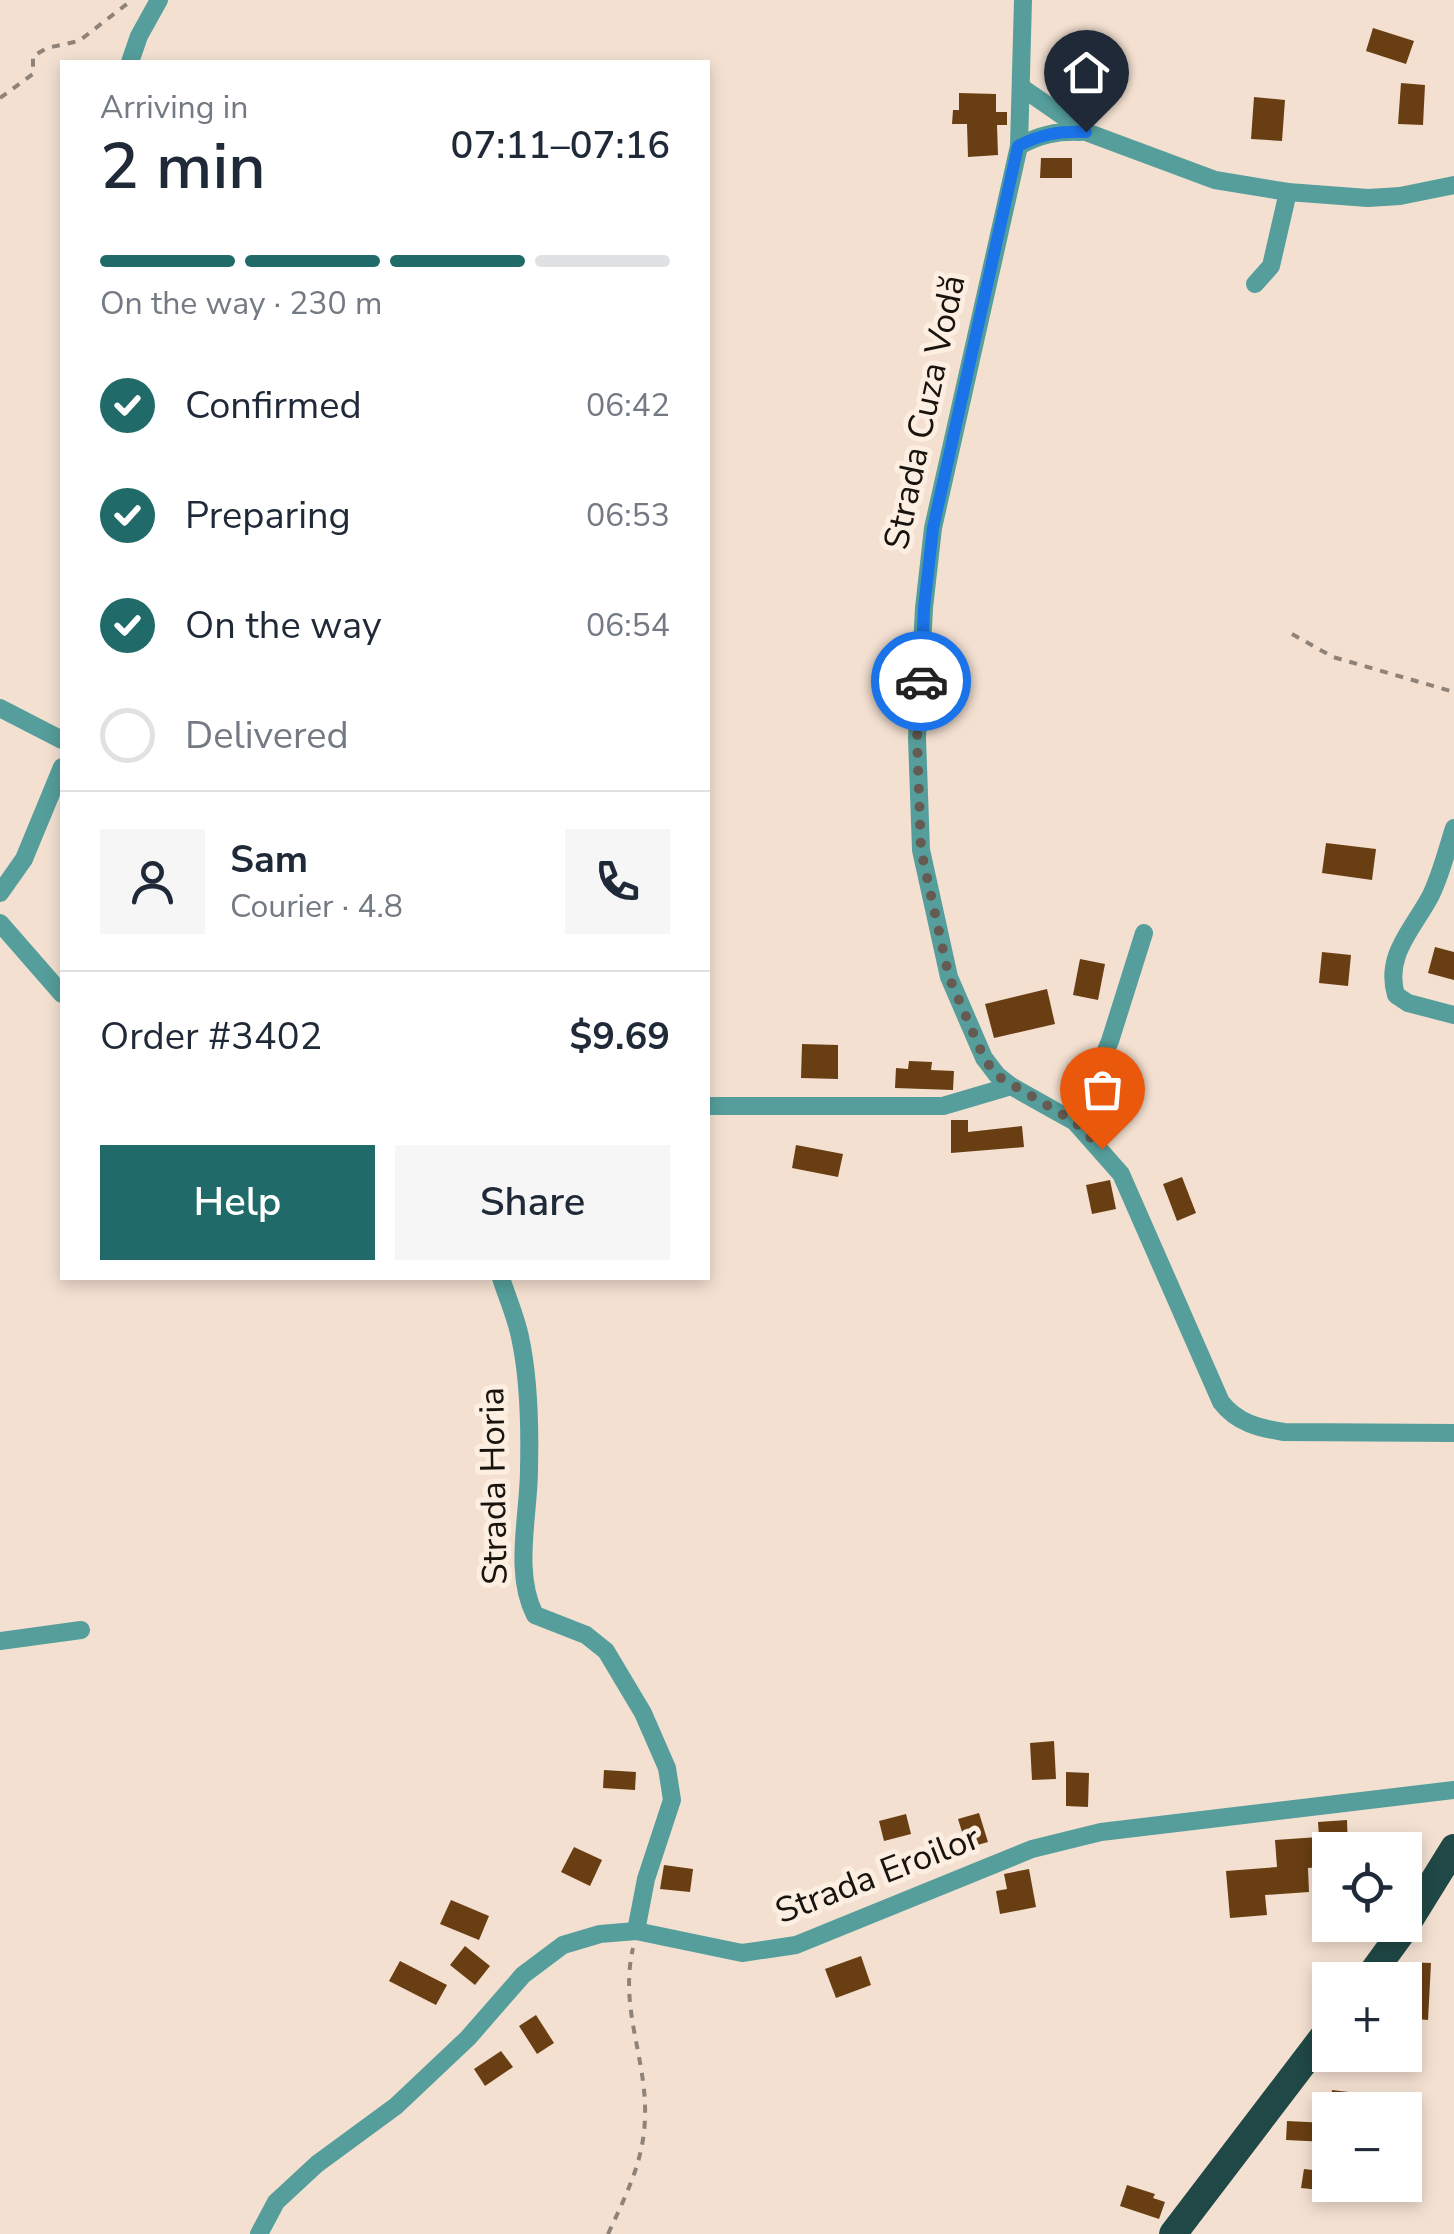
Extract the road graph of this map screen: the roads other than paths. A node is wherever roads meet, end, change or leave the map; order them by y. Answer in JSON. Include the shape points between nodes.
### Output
{"nodes":[{"id":1,"x":160,"y":0,"type":"edge"},
{"id":2,"x":1023,"y":0,"type":"edge"},
{"id":3,"x":131,"y":60,"type":"edge"},
{"id":4,"x":1021,"y":87,"type":"junction"},
{"id":5,"x":1086,"y":132,"type":"junction"},
{"id":6,"x":1018,"y":146,"type":"junction"},
{"id":7,"x":1454,"y":185,"type":"edge"},
{"id":8,"x":1288,"y":192,"type":"junction"},
{"id":9,"x":1255,"y":284,"type":"dead end"},
{"id":10,"x":0,"y":708,"type":"edge"},
{"id":11,"x":60,"y":739,"type":"edge"},
{"id":12,"x":60,"y":772,"type":"edge"},
{"id":13,"x":1454,"y":828,"type":"edge"},
{"id":14,"x":0,"y":893,"type":"edge"},
{"id":15,"x":0,"y":923,"type":"edge"},
{"id":16,"x":1144,"y":933,"type":"dead end"},
{"id":17,"x":60,"y":992,"type":"edge"},
{"id":18,"x":1454,"y":1015,"type":"edge"},
{"id":19,"x":1011,"y":1086,"type":"junction"},
{"id":20,"x":710,"y":1106,"type":"edge"},
{"id":21,"x":1075,"y":1122,"type":"junction"},
{"id":22,"x":502,"y":1280,"type":"edge"},
{"id":23,"x":1454,"y":1433,"type":"edge"},
{"id":24,"x":81,"y":1630,"type":"dead end"},
{"id":25,"x":0,"y":1641,"type":"edge"},
{"id":26,"x":1454,"y":1790,"type":"edge"},
{"id":27,"x":1454,"y":1848,"type":"edge"},
{"id":28,"x":636,"y":1930,"type":"junction"},
{"id":29,"x":1380,"y":1962,"type":"edge"},
{"id":30,"x":1312,"y":2052,"type":"edge"},
{"id":31,"x":259,"y":2234,"type":"edge"},
{"id":32,"x":1174,"y":2234,"type":"edge"}],
"edges":[{"from":1,"to":3,"type":"street"},
{"from":2,"to":4,"type":"street","name":"Strada Cuza Vodă"},
{"from":4,"to":5,"type":"street"},
{"from":4,"to":6,"type":"street","name":"Strada Cuza Vodă"},
{"from":5,"to":6,"type":"street","via":[[1060,131]]},
{"from":5,"to":8,"type":"street","via":[[1216,180]]},
{"from":6,"to":19,"type":"street","name":"Strada Cuza Vodă","via":[[933,528],[917,738],[921,850],[949,977],[984,1058]]},
{"from":7,"to":8,"type":"street","via":[[1368,198]]},
{"from":8,"to":9,"type":"street","via":[[1271,266]]},
{"from":10,"to":11,"type":"street"},
{"from":12,"to":14,"type":"street","via":[[24,858]]},
{"from":13,"to":18,"type":"street","via":[[1430,895],[1394,960],[1392,980],[1396,995],[1408,1002]]},
{"from":15,"to":17,"type":"street"},
{"from":16,"to":21,"type":"street","via":[[1110,1041]]},
{"from":19,"to":20,"type":"street","via":[[944,1106]]},
{"from":19,"to":21,"type":"street","name":"Strada Cuza Vodă"},
{"from":21,"to":23,"type":"street","name":"Strada Cuza Vodă","via":[[1121,1174],[1230,1414],[1284,1432]]},
{"from":22,"to":28,"type":"street","name":"Strada Horia","via":[[520,1337],[526,1397],[528,1600],[535,1615],[586,1635],[606,1651],[667,1768],[672,1800]]},
{"from":24,"to":25,"type":"street"},
{"from":26,"to":28,"type":"street","name":"Strada Eroilor","via":[[1101,1832],[1032,1849],[796,1945],[742,1953]]},
{"from":27,"to":29,"type":"highway"},
{"from":28,"to":31,"type":"street","name":"Strada Eroilor","via":[[563,1945],[522,1974],[468,2038],[396,2106],[276,2202]]},
{"from":30,"to":32,"type":"highway"}]}
